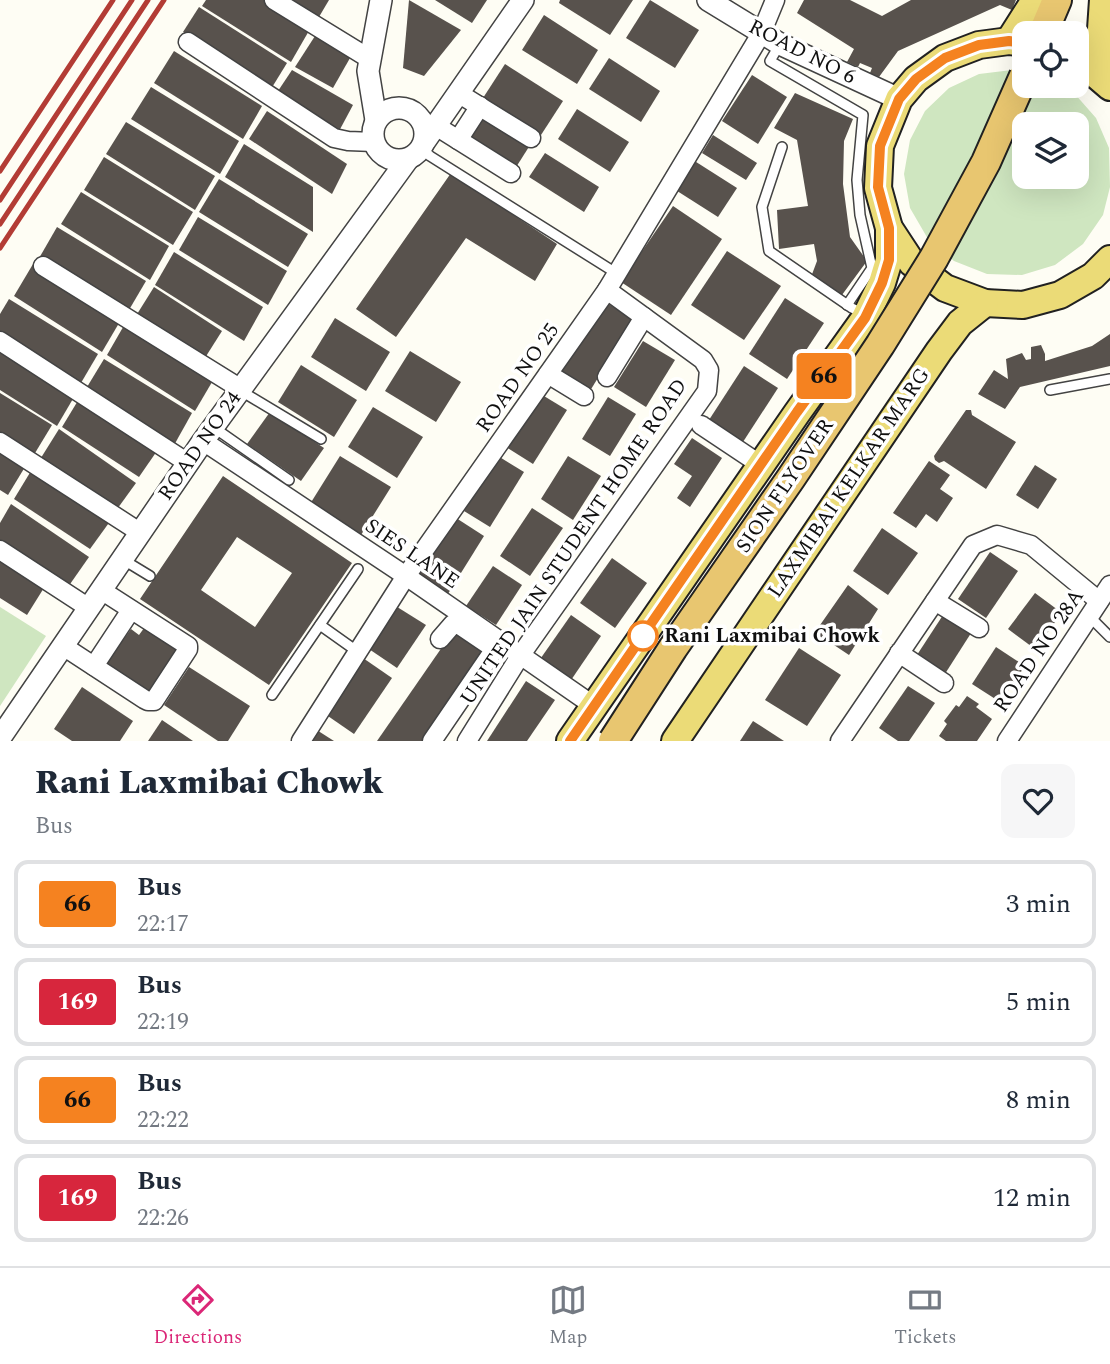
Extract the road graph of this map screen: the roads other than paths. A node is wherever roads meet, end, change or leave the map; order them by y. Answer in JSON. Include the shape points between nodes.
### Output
{"nodes":[{"id":1,"x":274,"y":0,"type":"edge"},
{"id":2,"x":381,"y":0,"type":"edge"},
{"id":3,"x":523,"y":0,"type":"edge"},
{"id":4,"x":708,"y":0,"type":"edge"},
{"id":5,"x":775,"y":0,"type":"edge"},
{"id":6,"x":1035,"y":0,"type":"edge"},
{"id":7,"x":1057,"y":0,"type":"edge"},
{"id":8,"x":1068,"y":0,"type":"edge"},
{"id":9,"x":1103,"y":0,"type":"edge"},
{"id":10,"x":1026,"y":21,"type":"edge"},
{"id":11,"x":1048,"y":21,"type":"edge"},
{"id":12,"x":1060,"y":21,"type":"edge"},
{"id":13,"x":761,"y":34,"type":"junction"},
{"id":14,"x":188,"y":42,"type":"dead end"},
{"id":15,"x":1012,"y":42,"type":"edge"},
{"id":16,"x":780,"y":44,"type":"junction"},
{"id":17,"x":370,"y":59,"type":"junction"},
{"id":18,"x":1089,"y":68,"type":"edge"},
{"id":19,"x":1110,"y":80,"type":"edge"},
{"id":20,"x":1110,"y":87,"type":"edge"},
{"id":21,"x":458,"y":93,"type":"junction"},
{"id":22,"x":1014,"y":98,"type":"edge"},
{"id":23,"x":1027,"y":98,"type":"edge"},
{"id":24,"x":899,"y":99,"type":"junction"},
{"id":25,"x":480,"y":106,"type":"junction"},
{"id":26,"x":375,"y":131,"type":"junction"},
{"id":27,"x":531,"y":138,"type":"dead end"},
{"id":28,"x":457,"y":139,"type":"junction"},
{"id":29,"x":422,"y":144,"type":"junction"},
{"id":30,"x":782,"y":147,"type":"dead end"},
{"id":31,"x":511,"y":173,"type":"dead end"},
{"id":32,"x":889,"y":228,"type":"junction"},
{"id":33,"x":43,"y":266,"type":"dead end"},
{"id":34,"x":616,"y":273,"type":"junction"},
{"id":35,"x":1104,"y":274,"type":"edge"},
{"id":36,"x":607,"y":290,"type":"junction"},
{"id":37,"x":985,"y":303,"type":"junction"},
{"id":38,"x":857,"y":310,"type":"junction"},
{"id":39,"x":644,"y":317,"type":"junction"},
{"id":40,"x":0,"y":341,"type":"edge"},
{"id":41,"x":548,"y":374,"type":"junction"},
{"id":42,"x":607,"y":377,"type":"dead end"},
{"id":43,"x":1110,"y":379,"type":"edge"},
{"id":44,"x":240,"y":389,"type":"junction"},
{"id":45,"x":1050,"y":390,"type":"dead end"},
{"id":46,"x":584,"y":396,"type":"dead end"},
{"id":47,"x":701,"y":425,"type":"dead end"},
{"id":48,"x":208,"y":434,"type":"junction"},
{"id":49,"x":321,"y":439,"type":"dead end"},
{"id":50,"x":0,"y":442,"type":"edge"},
{"id":51,"x":188,"y":463,"type":"junction"},
{"id":52,"x":761,"y":465,"type":"junction"},
{"id":53,"x":289,"y":480,"type":"dead end"},
{"id":54,"x":141,"y":533,"type":"junction"},
{"id":55,"x":0,"y":550,"type":"edge"},
{"id":56,"x":122,"y":559,"type":"junction"},
{"id":57,"x":358,"y":569,"type":"dead end"},
{"id":58,"x":150,"y":576,"type":"dead end"},
{"id":59,"x":406,"y":576,"type":"junction"},
{"id":60,"x":1110,"y":585,"type":"edge"},
{"id":61,"x":95,"y":599,"type":"junction"},
{"id":62,"x":1100,"y":601,"type":"junction"},
{"id":63,"x":940,"y":605,"type":"junction"},
{"id":64,"x":131,"y":610,"type":"junction"},
{"id":65,"x":1089,"y":616,"type":"junction"},
{"id":66,"x":320,"y":625,"type":"junction"},
{"id":67,"x":979,"y":628,"type":"dead end"},
{"id":68,"x":1110,"y":637,"type":"edge"},
{"id":69,"x":440,"y":639,"type":"dead end"},
{"id":70,"x":63,"y":646,"type":"junction"},
{"id":71,"x":358,"y":652,"type":"junction"},
{"id":72,"x":520,"y":656,"type":"junction"},
{"id":73,"x":904,"y":656,"type":"junction"},
{"id":74,"x":94,"y":666,"type":"junction"},
{"id":75,"x":944,"y":683,"type":"dead end"},
{"id":76,"x":272,"y":695,"type":"dead end"},
{"id":77,"x":594,"y":706,"type":"junction"},
{"id":78,"x":440,"y":728,"type":"edge"},
{"id":79,"x":0,"y":738,"type":"edge"},
{"id":80,"x":466,"y":738,"type":"edge"},
{"id":81,"x":301,"y":741,"type":"edge"},
{"id":82,"x":570,"y":741,"type":"edge"},
{"id":83,"x":613,"y":741,"type":"edge"},
{"id":84,"x":629,"y":741,"type":"edge"},
{"id":85,"x":674,"y":741,"type":"edge"},
{"id":86,"x":840,"y":741,"type":"edge"},
{"id":87,"x":1007,"y":741,"type":"edge"}],
"edges":[{"from":1,"to":17,"type":"street"},
{"from":2,"to":17,"type":"street"},
{"from":3,"to":21,"type":"street","name":"ROAD NO 24"},
{"from":4,"to":13,"type":"street","name":"ROAD NO 6"},
{"from":5,"to":13,"type":"street","name":"ROAD NO 25"},
{"from":6,"to":10,"type":"main road"},
{"from":7,"to":11,"type":"highway"},
{"from":8,"to":12,"type":"highway"},
{"from":9,"to":19,"type":"main road","via":[[1100,44]]},
{"from":13,"to":16,"type":"street","name":"ROAD NO 6"},
{"from":13,"to":34,"type":"street","name":"ROAD NO 25"},
{"from":14,"to":26,"type":"street","via":[[334,138],[348,141]]},
{"from":15,"to":24,"type":"main road","via":[[979,45],[945,58],[916,79]]},
{"from":16,"to":24,"type":"street","name":"ROAD NO 6"},
{"from":16,"to":38,"type":"lane","via":[[770,61],[863,115],[857,180],[872,268]]},
{"from":17,"to":26,"type":"street"},
{"from":18,"to":20,"type":"main road"},
{"from":21,"to":25,"type":"street"},
{"from":21,"to":29,"type":"street","name":"ROAD NO 24"},
{"from":22,"to":83,"type":"highway","name":"SION FLYOVER","bridge":true,"via":[[986,162],[894,323]]},
{"from":23,"to":84,"type":"highway","name":"SION FLYOVER","via":[[993,175],[918,306],[810,475]]},
{"from":24,"to":32,"type":"main road","via":[[880,146],[878,187]]},
{"from":25,"to":27,"type":"street"},
{"from":25,"to":28,"type":"street"},
{"from":26,"to":29,"type":"street","via":[[376,147],[390,159],[399,161]]},
{"from":26,"to":29,"type":"street","via":[[382,114],[389,110],[414,112],[424,125]]},
{"from":28,"to":29,"type":"street"},
{"from":28,"to":31,"type":"street"},
{"from":29,"to":34,"type":"lane","via":[[430,156]]},
{"from":29,"to":44,"type":"street","name":"ROAD NO 24"},
{"from":30,"to":38,"type":"lane","via":[[762,207],[769,251]]},
{"from":32,"to":37,"type":"main road","via":[[912,263],[945,288]]},
{"from":32,"to":38,"type":"main road","via":[[889,260],[882,283]]},
{"from":33,"to":44,"type":"street"},
{"from":34,"to":36,"type":"street","name":"ROAD NO 25"},
{"from":35,"to":37,"type":"main road","via":[[1060,295],[1023,305]]},
{"from":36,"to":39,"type":"street","name":"UNITED JAIN STUDENT HOME ROAD"},
{"from":36,"to":41,"type":"street","name":"ROAD NO 25"},
{"from":37,"to":85,"type":"main road","name":"LAXMIBAI KELKAR MARG","via":[[960,323],[939,351]]},
{"from":38,"to":52,"type":"main road"},
{"from":39,"to":42,"type":"street"},
{"from":39,"to":72,"type":"street","name":"UNITED JAIN STUDENT HOME ROAD","via":[[703,360],[709,370],[707,391]]},
{"from":40,"to":51,"type":"street"},
{"from":41,"to":46,"type":"street"},
{"from":41,"to":59,"type":"street","name":"ROAD NO 25"},
{"from":43,"to":45,"type":"lane"},
{"from":44,"to":48,"type":"street","name":"ROAD NO 24"},
{"from":44,"to":49,"type":"lane"},
{"from":47,"to":52,"type":"street"},
{"from":48,"to":51,"type":"street","name":"ROAD NO 24"},
{"from":48,"to":53,"type":"lane"},
{"from":48,"to":59,"type":"street","name":"SIES LANE"},
{"from":50,"to":54,"type":"street"},
{"from":51,"to":54,"type":"street","name":"ROAD NO 24"},
{"from":52,"to":77,"type":"main road"},
{"from":54,"to":56,"type":"street","name":"ROAD NO 24"},
{"from":55,"to":61,"type":"street"},
{"from":56,"to":58,"type":"lane"},
{"from":56,"to":61,"type":"street","name":"ROAD NO 24"},
{"from":57,"to":66,"type":"lane"},
{"from":59,"to":71,"type":"street","name":"ROAD NO 25"},
{"from":59,"to":72,"type":"street","name":"SIES LANE"},
{"from":60,"to":62,"type":"street","name":"ROAD NO 28A"},
{"from":61,"to":64,"type":"street"},
{"from":61,"to":70,"type":"street","name":"ROAD NO 24"},
{"from":62,"to":63,"type":"street","via":[[1031,545],[997,535],[973,545]]},
{"from":62,"to":65,"type":"street","name":"ROAD NO 28A"},
{"from":63,"to":67,"type":"street"},
{"from":63,"to":73,"type":"street"},
{"from":64,"to":74,"type":"street"},
{"from":64,"to":74,"type":"street","via":[[188,646],[154,701]]},
{"from":65,"to":68,"type":"lane"},
{"from":65,"to":87,"type":"street","name":"ROAD NO 28A"},
{"from":66,"to":71,"type":"lane"},
{"from":66,"to":76,"type":"lane"},
{"from":69,"to":78,"type":"street","via":[[455,624],[492,647],[492,653]]},
{"from":70,"to":74,"type":"street"},
{"from":70,"to":79,"type":"street","name":"ROAD NO 24"},
{"from":71,"to":81,"type":"street","name":"ROAD NO 25"},
{"from":72,"to":77,"type":"street","name":"SIES LANE"},
{"from":72,"to":80,"type":"street","name":"UNITED JAIN STUDENT HOME ROAD"},
{"from":73,"to":75,"type":"street"},
{"from":73,"to":86,"type":"street"},
{"from":77,"to":82,"type":"main road"},
{"from":78,"to":80,"type":"street"}]}
